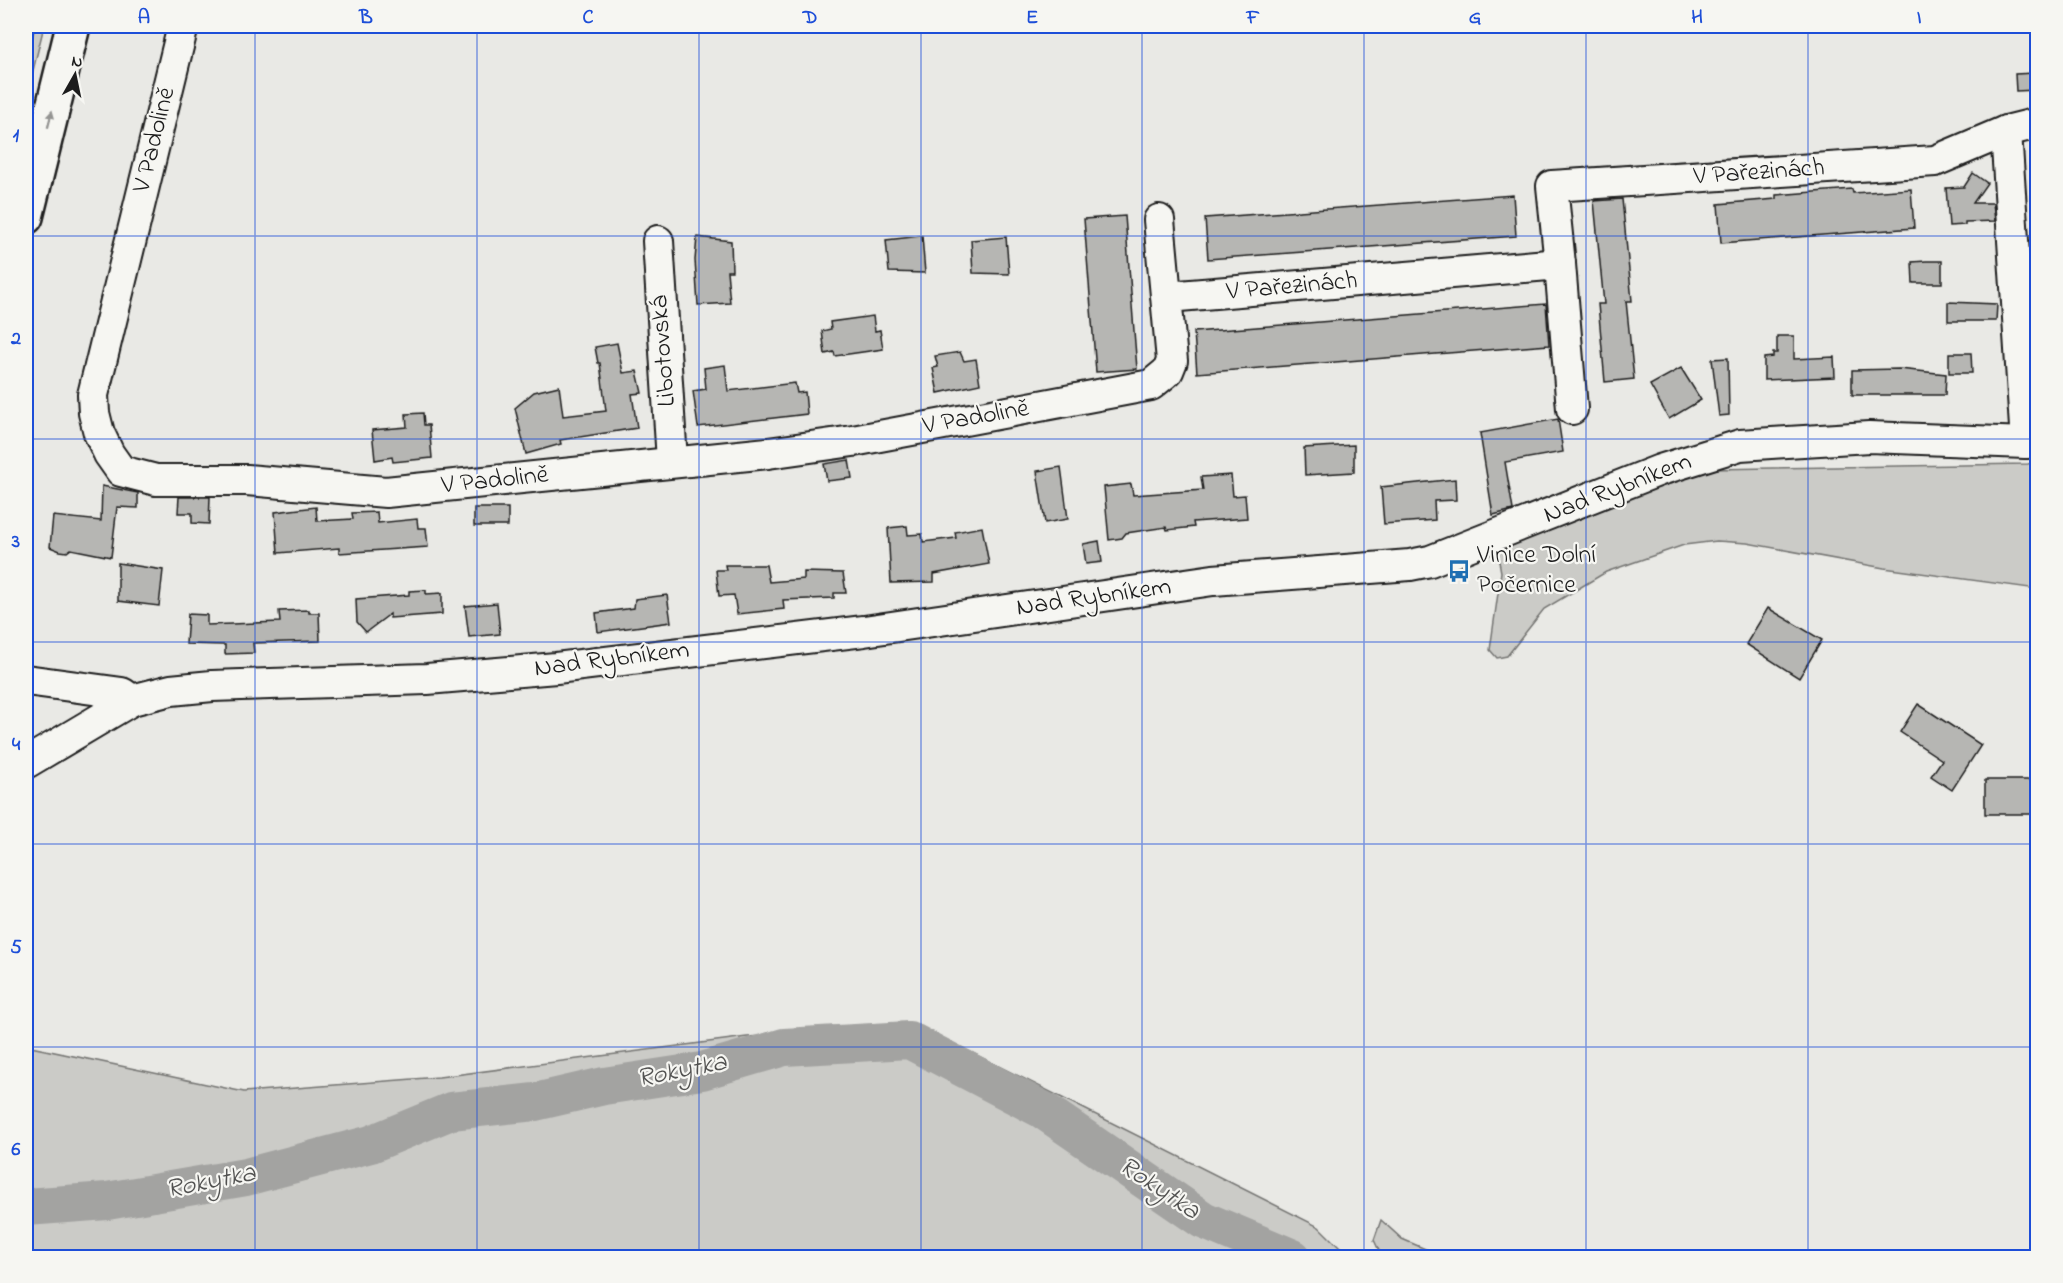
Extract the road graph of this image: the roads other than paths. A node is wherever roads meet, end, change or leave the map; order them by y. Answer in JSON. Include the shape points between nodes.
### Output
{"nodes":[{"id":1,"x":73,"y":26,"type":"edge"},
{"id":2,"x":183,"y":26,"type":"edge"},
{"id":3,"x":2037,"y":123,"type":"edge"},
{"id":4,"x":2006,"y":131,"type":"junction"},
{"id":5,"x":26,"y":217,"type":"edge"},
{"id":6,"x":1160,"y":220,"type":"dead end"},
{"id":7,"x":658,"y":241,"type":"dead end"},
{"id":8,"x":1560,"y":264,"type":"junction"},
{"id":9,"x":1167,"y":297,"type":"junction"},
{"id":10,"x":1572,"y":409,"type":"dead end"},
{"id":11,"x":2032,"y":442,"type":"edge"},
{"id":12,"x":672,"y":461,"type":"junction"},
{"id":13,"x":26,"y":680,"type":"edge"},
{"id":14,"x":71,"y":686,"type":"junction"},
{"id":15,"x":132,"y":700,"type":"junction"},
{"id":16,"x":81,"y":729,"type":"junction"},
{"id":17,"x":26,"y":764,"type":"edge"}],
"edges":[{"from":5,"to":1,"type":"highway","one_way":true},
{"from":2,"to":12,"type":"street","name":"V Padolině","via":[[93,395],[99,433],[122,471],[156,480],[247,480],[387,492]]},
{"from":3,"to":4,"type":"street","name":"V Pařezinách"},
{"from":4,"to":8,"type":"street","name":"V Pařezinách","via":[[1935,161],[1552,186]]},
{"from":4,"to":11,"type":"street"},
{"from":6,"to":9,"type":"street","name":"V Padolině"},
{"from":7,"to":12,"type":"street","name":"Libotovská"},
{"from":8,"to":9,"type":"street","name":"V Pařezinách"},
{"from":8,"to":10,"type":"street","name":"V Pařezinách"},
{"from":9,"to":12,"type":"street","name":"V Padolině","via":[[1172,361],[1168,371],[1151,385],[853,441]]},
{"from":11,"to":15,"type":"street","name":"Nad Rybníkem","via":[[1869,437],[1740,445],[1660,471],[1439,558],[1410,565],[1213,580],[864,631],[555,668],[427,679],[212,686],[171,690]]},
{"from":13,"to":14,"type":"street"},
{"from":14,"to":15,"type":"street","via":[[122,693]]},
{"from":14,"to":16,"type":"street"},
{"from":15,"to":16,"type":"street","name":"Nad Rybníkem"},
{"from":16,"to":17,"type":"street","name":"Nad Rybníkem"}]}
